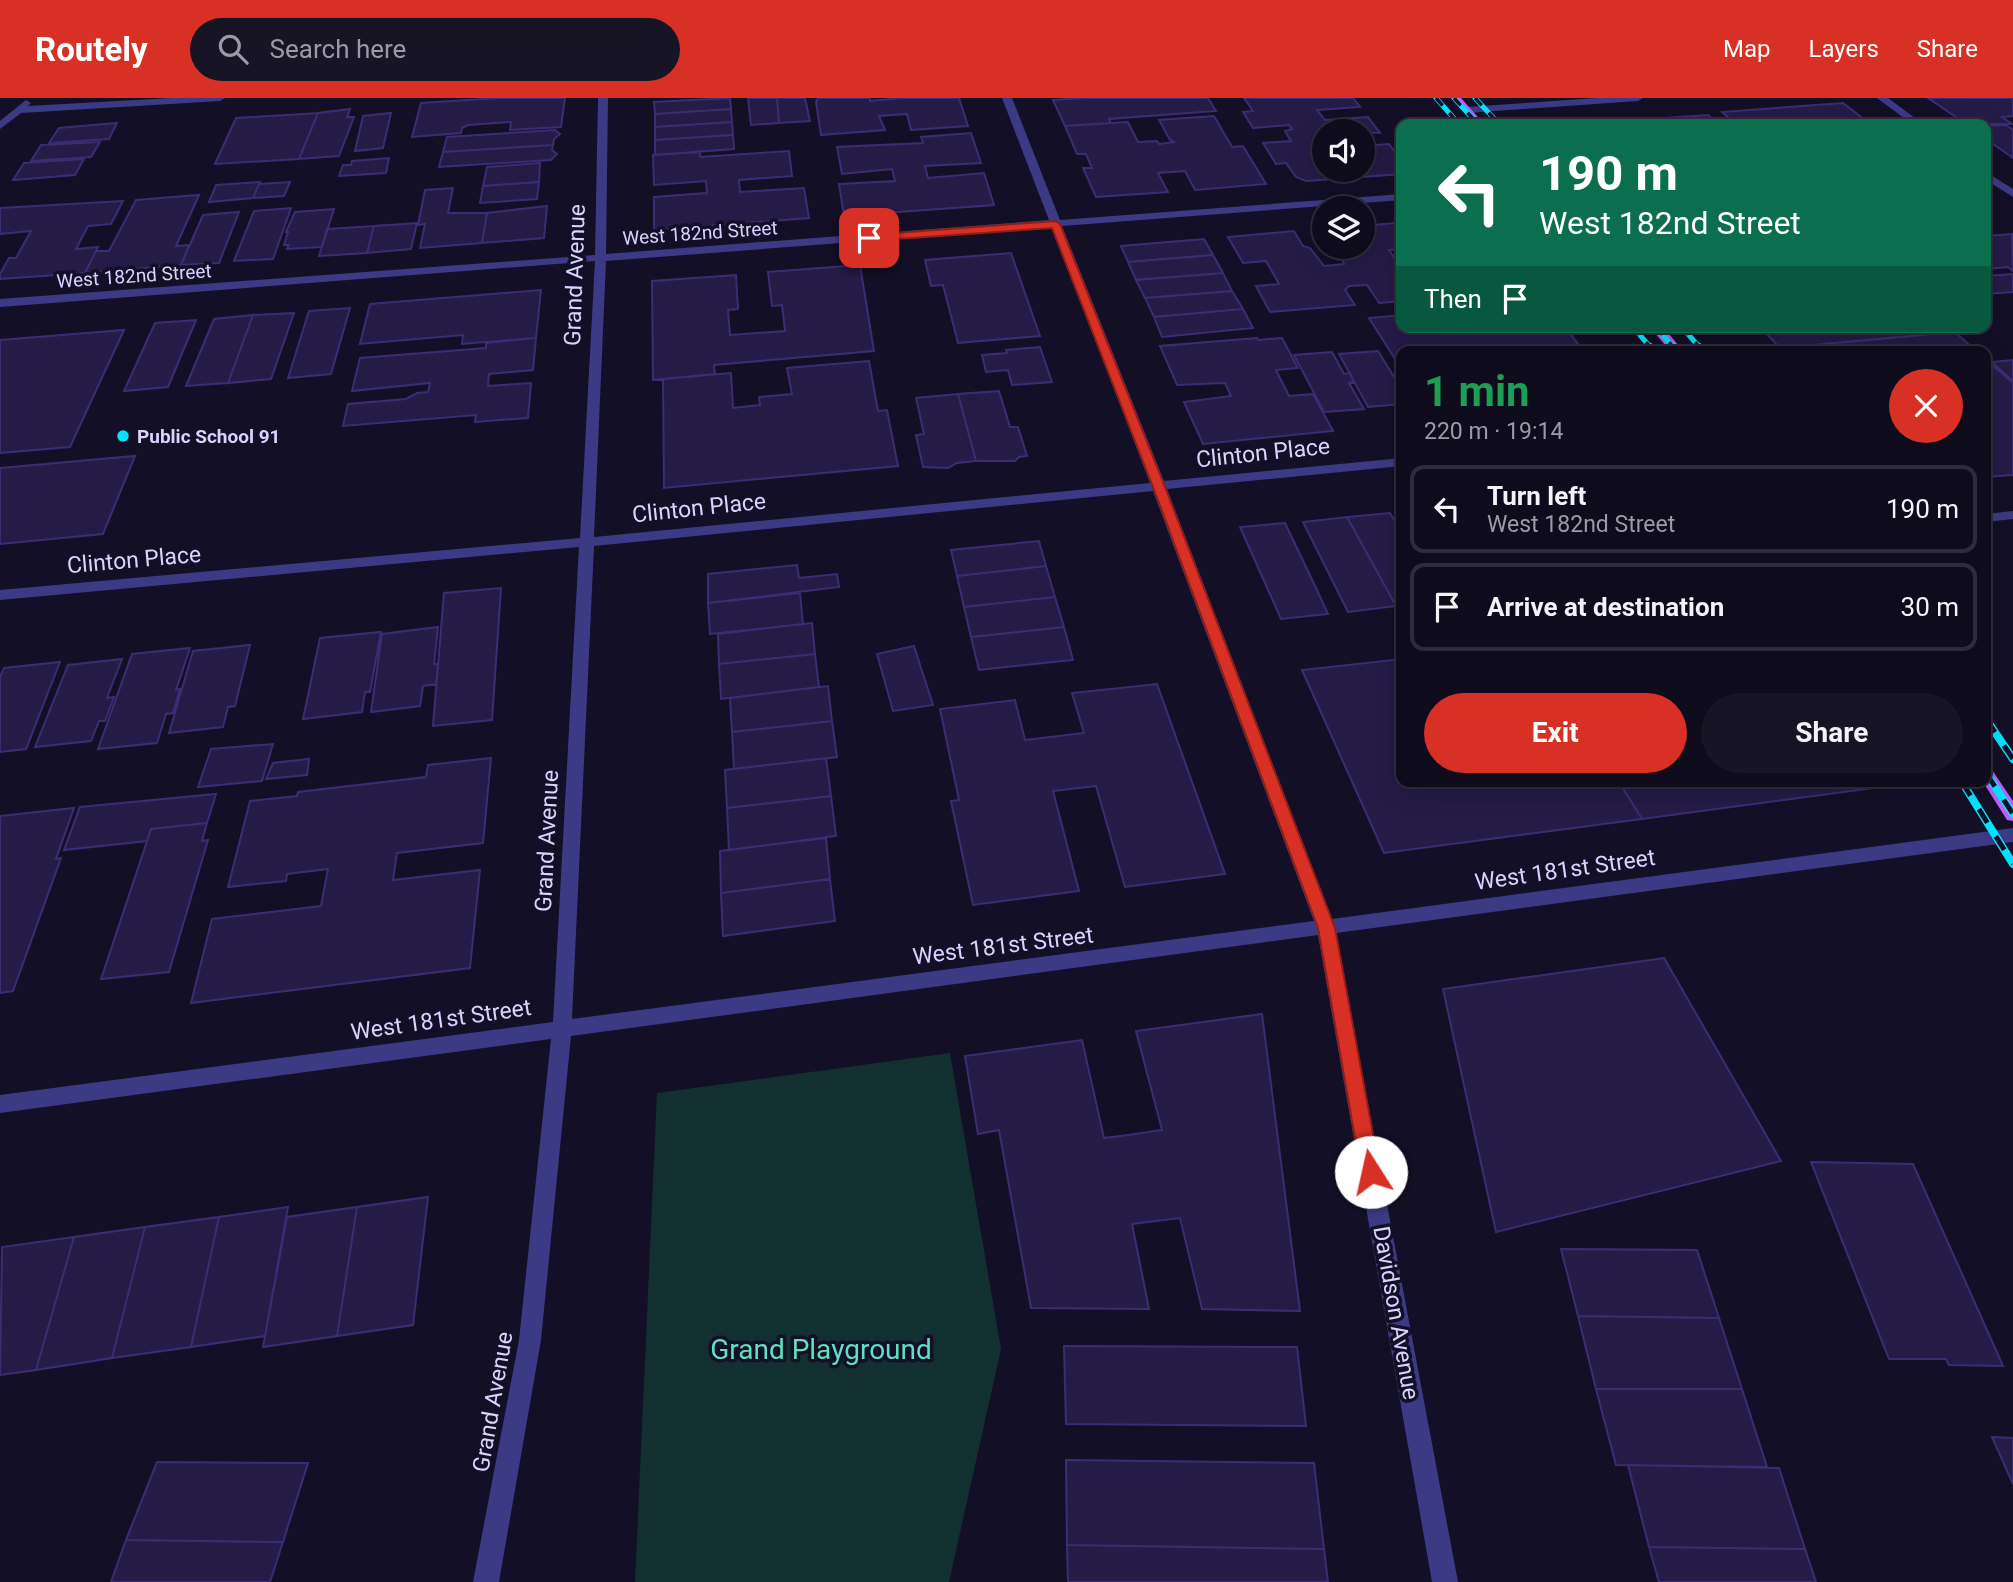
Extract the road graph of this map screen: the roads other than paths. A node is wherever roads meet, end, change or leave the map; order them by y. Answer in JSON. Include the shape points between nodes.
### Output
{"nodes":[{"id":1,"x":32,"y":98,"type":"edge"},
{"id":2,"x":220,"y":98,"type":"edge"},
{"id":3,"x":603,"y":98,"type":"edge"},
{"id":4,"x":1007,"y":98,"type":"edge"},
{"id":5,"x":1456,"y":98,"type":"edge"},
{"id":6,"x":1638,"y":98,"type":"edge"},
{"id":7,"x":1882,"y":98,"type":"edge"},
{"id":8,"x":17,"y":110,"type":"junction"},
{"id":9,"x":1467,"y":110,"type":"junction"},
{"id":10,"x":1475,"y":119,"type":"edge"},
{"id":11,"x":1911,"y":119,"type":"edge"},
{"id":12,"x":0,"y":126,"type":"edge"},
{"id":13,"x":1991,"y":179,"type":"edge"},
{"id":14,"x":2013,"y":194,"type":"edge"},
{"id":15,"x":1396,"y":197,"type":"edge"},
{"id":16,"x":1055,"y":224,"type":"junction"},
{"id":17,"x":600,"y":259,"type":"junction"},
{"id":18,"x":0,"y":303,"type":"edge"},
{"id":19,"x":1396,"y":463,"type":"edge"},
{"id":20,"x":1159,"y":487,"type":"junction"},
{"id":21,"x":2013,"y":515,"type":"edge"},
{"id":22,"x":1991,"y":517,"type":"edge"},
{"id":23,"x":586,"y":542,"type":"junction"},
{"id":24,"x":0,"y":595,"type":"edge"},
{"id":25,"x":1991,"y":782,"type":"edge"},
{"id":26,"x":2013,"y":815,"type":"edge"},
{"id":27,"x":2013,"y":835,"type":"edge"},
{"id":28,"x":1326,"y":928,"type":"junction"},
{"id":29,"x":562,"y":1028,"type":"junction"},
{"id":30,"x":0,"y":1104,"type":"edge"},
{"id":31,"x":486,"y":1582,"type":"edge"},
{"id":32,"x":1445,"y":1582,"type":"edge"}],
"edges":[{"from":1,"to":8,"type":"street"},
{"from":2,"to":8,"type":"street"},
{"from":3,"to":17,"type":"street","name":"Grand Avenue"},
{"from":4,"to":16,"type":"street","name":"Davidson Avenue"},
{"from":5,"to":9,"type":"main road"},
{"from":6,"to":9,"type":"street"},
{"from":7,"to":11,"type":"street"},
{"from":8,"to":12,"type":"street"},
{"from":9,"to":10,"type":"main road"},
{"from":13,"to":14,"type":"street"},
{"from":15,"to":16,"type":"street","name":"West 182nd Street"},
{"from":16,"to":17,"type":"street","name":"West 182nd Street"},
{"from":16,"to":20,"type":"street","name":"Davidson Avenue"},
{"from":17,"to":18,"type":"street","name":"West 182nd Street"},
{"from":17,"to":23,"type":"street","name":"Grand Avenue"},
{"from":19,"to":20,"type":"street","name":"Clinton Place"},
{"from":20,"to":23,"type":"street","name":"Clinton Place"},
{"from":20,"to":28,"type":"street","name":"Davidson Avenue"},
{"from":21,"to":22,"type":"street"},
{"from":23,"to":24,"type":"street","name":"Clinton Place"},
{"from":23,"to":29,"type":"street","name":"Grand Avenue"},
{"from":25,"to":26,"type":"main road"},
{"from":27,"to":28,"type":"street","name":"West 181st Street"},
{"from":28,"to":29,"type":"street","name":"West 181st Street"},
{"from":28,"to":32,"type":"street","name":"Davidson Avenue"},
{"from":29,"to":30,"type":"street","name":"West 181st Street"},
{"from":29,"to":31,"type":"street","name":"Grand Avenue","via":[[530,1340]]}]}
